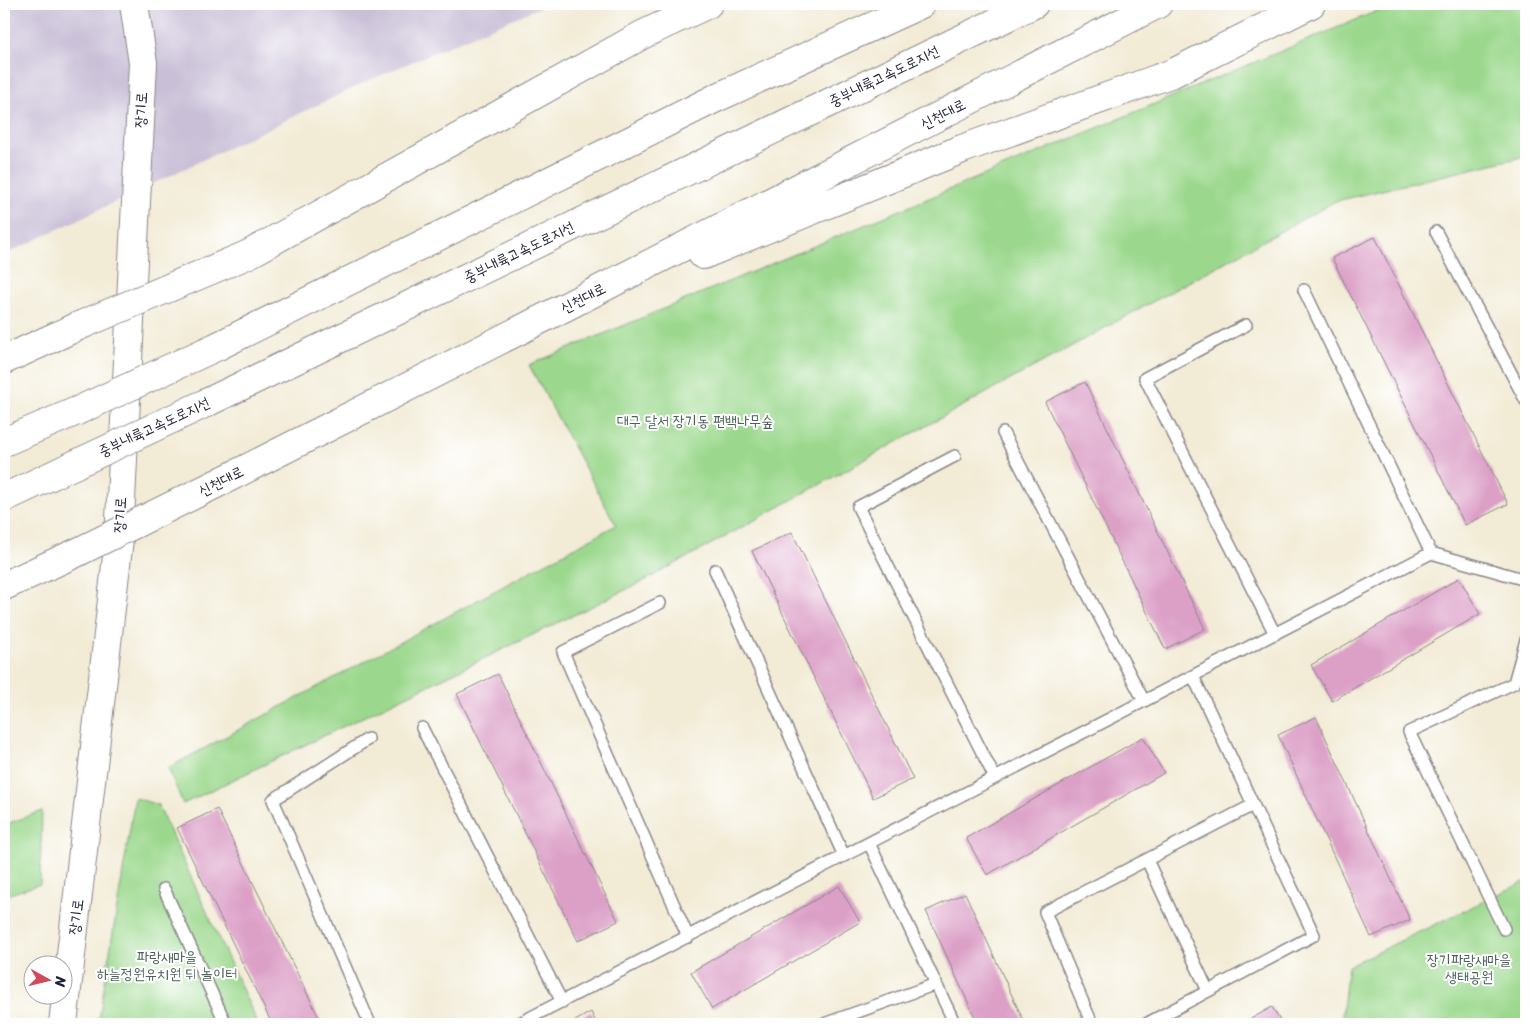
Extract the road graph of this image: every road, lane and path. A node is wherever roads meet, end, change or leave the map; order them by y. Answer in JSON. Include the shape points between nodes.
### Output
{"nodes":[{"id":1,"x":134,"y":4,"type":"edge"},
{"id":2,"x":687,"y":4,"type":"edge"},
{"id":3,"x":708,"y":4,"type":"edge"},
{"id":4,"x":921,"y":4,"type":"edge"},
{"id":5,"x":1034,"y":4,"type":"edge"},
{"id":6,"x":1158,"y":4,"type":"edge"},
{"id":7,"x":1312,"y":4,"type":"edge"},
{"id":8,"x":642,"y":35,"type":"junction"},
{"id":9,"x":1436,"y":232,"type":"dead end"},
{"id":10,"x":1304,"y":290,"type":"dead end"},
{"id":11,"x":1246,"y":325,"type":"dead end"},
{"id":12,"x":524,"y":328,"type":"junction"},
{"id":13,"x":4,"y":360,"type":"edge"},
{"id":14,"x":1526,"y":401,"type":"edge"},
{"id":15,"x":1003,"y":433,"type":"dead end"},
{"id":16,"x":4,"y":442,"type":"edge"},
{"id":17,"x":954,"y":456,"type":"dead end"},
{"id":18,"x":4,"y":498,"type":"edge"},
{"id":19,"x":1431,"y":553,"type":"junction"},
{"id":20,"x":715,"y":570,"type":"dead end"},
{"id":21,"x":1526,"y":580,"type":"edge"},
{"id":22,"x":4,"y":586,"type":"edge"},
{"id":23,"x":660,"y":603,"type":"dead end"},
{"id":24,"x":1275,"y":634,"type":"junction"},
{"id":25,"x":1526,"y":640,"type":"edge"},
{"id":26,"x":1193,"y":676,"type":"junction"},
{"id":27,"x":1144,"y":701,"type":"junction"},
{"id":28,"x":422,"y":728,"type":"dead end"},
{"id":29,"x":368,"y":740,"type":"dead end"},
{"id":30,"x":995,"y":778,"type":"junction"},
{"id":31,"x":1253,"y":805,"type":"junction"},
{"id":32,"x":869,"y":844,"type":"junction"},
{"id":33,"x":844,"y":856,"type":"junction"},
{"id":34,"x":1147,"y":860,"type":"junction"},
{"id":35,"x":164,"y":889,"type":"dead end"},
{"id":36,"x":1504,"y":928,"type":"dead end"},
{"id":37,"x":688,"y":937,"type":"junction"},
{"id":38,"x":936,"y":984,"type":"junction"},
{"id":39,"x":1208,"y":991,"type":"junction"},
{"id":40,"x":562,"y":1002,"type":"junction"},
{"id":41,"x":63,"y":1024,"type":"edge"},
{"id":42,"x":226,"y":1024,"type":"edge"},
{"id":43,"x":370,"y":1024,"type":"edge"},
{"id":44,"x":518,"y":1024,"type":"edge"},
{"id":45,"x":824,"y":1024,"type":"edge"},
{"id":46,"x":956,"y":1024,"type":"edge"},
{"id":47,"x":1092,"y":1024,"type":"edge"},
{"id":48,"x":1146,"y":1024,"type":"edge"}],
"edges":[{"from":1,"to":41,"type":"main road","name":"장기로","via":[[143,63],[119,539]]},
{"from":2,"to":8,"type":"main road"},
{"from":3,"to":8,"type":"main road"},
{"from":4,"to":16,"type":"main road","bridge":true,"via":[[716,98],[218,346]]},
{"from":5,"to":18,"type":"main road","name":"중부내륙고속도로지선","bridge":true},
{"from":6,"to":12,"type":"main road","name":"신천대로"},
{"from":7,"to":12,"type":"main road","via":[[1173,73],[962,149]]},
{"from":8,"to":13,"type":"main road","bridge":true,"via":[[250,254]]},
{"from":9,"to":14,"type":"lane"},
{"from":10,"to":19,"type":"lane"},
{"from":11,"to":24,"type":"lane","via":[[1145,378]]},
{"from":12,"to":22,"type":"main road","name":"신천대로","bridge":true,"via":[[224,480]]},
{"from":15,"to":27,"type":"lane"},
{"from":17,"to":30,"type":"lane","via":[[858,507]]},
{"from":19,"to":21,"type":"lane"},
{"from":19,"to":24,"type":"lane"},
{"from":20,"to":33,"type":"lane"},
{"from":23,"to":37,"type":"lane","via":[[563,652]]},
{"from":24,"to":26,"type":"lane"},
{"from":25,"to":36,"type":"lane","via":[[1514,683],[1410,732]]},
{"from":26,"to":27,"type":"lane"},
{"from":26,"to":31,"type":"lane"},
{"from":27,"to":30,"type":"lane"},
{"from":28,"to":40,"type":"lane"},
{"from":29,"to":43,"type":"lane","via":[[273,800]]},
{"from":30,"to":32,"type":"lane"},
{"from":31,"to":34,"type":"lane"},
{"from":31,"to":39,"type":"lane","via":[[1314,936]]},
{"from":32,"to":33,"type":"lane"},
{"from":32,"to":38,"type":"lane"},
{"from":33,"to":37,"type":"lane"},
{"from":34,"to":39,"type":"lane"},
{"from":34,"to":47,"type":"lane","via":[[1045,912]]},
{"from":35,"to":42,"type":"lane"},
{"from":37,"to":40,"type":"lane"},
{"from":38,"to":45,"type":"lane"},
{"from":38,"to":46,"type":"lane"},
{"from":39,"to":48,"type":"lane"},
{"from":40,"to":44,"type":"lane"}]}
